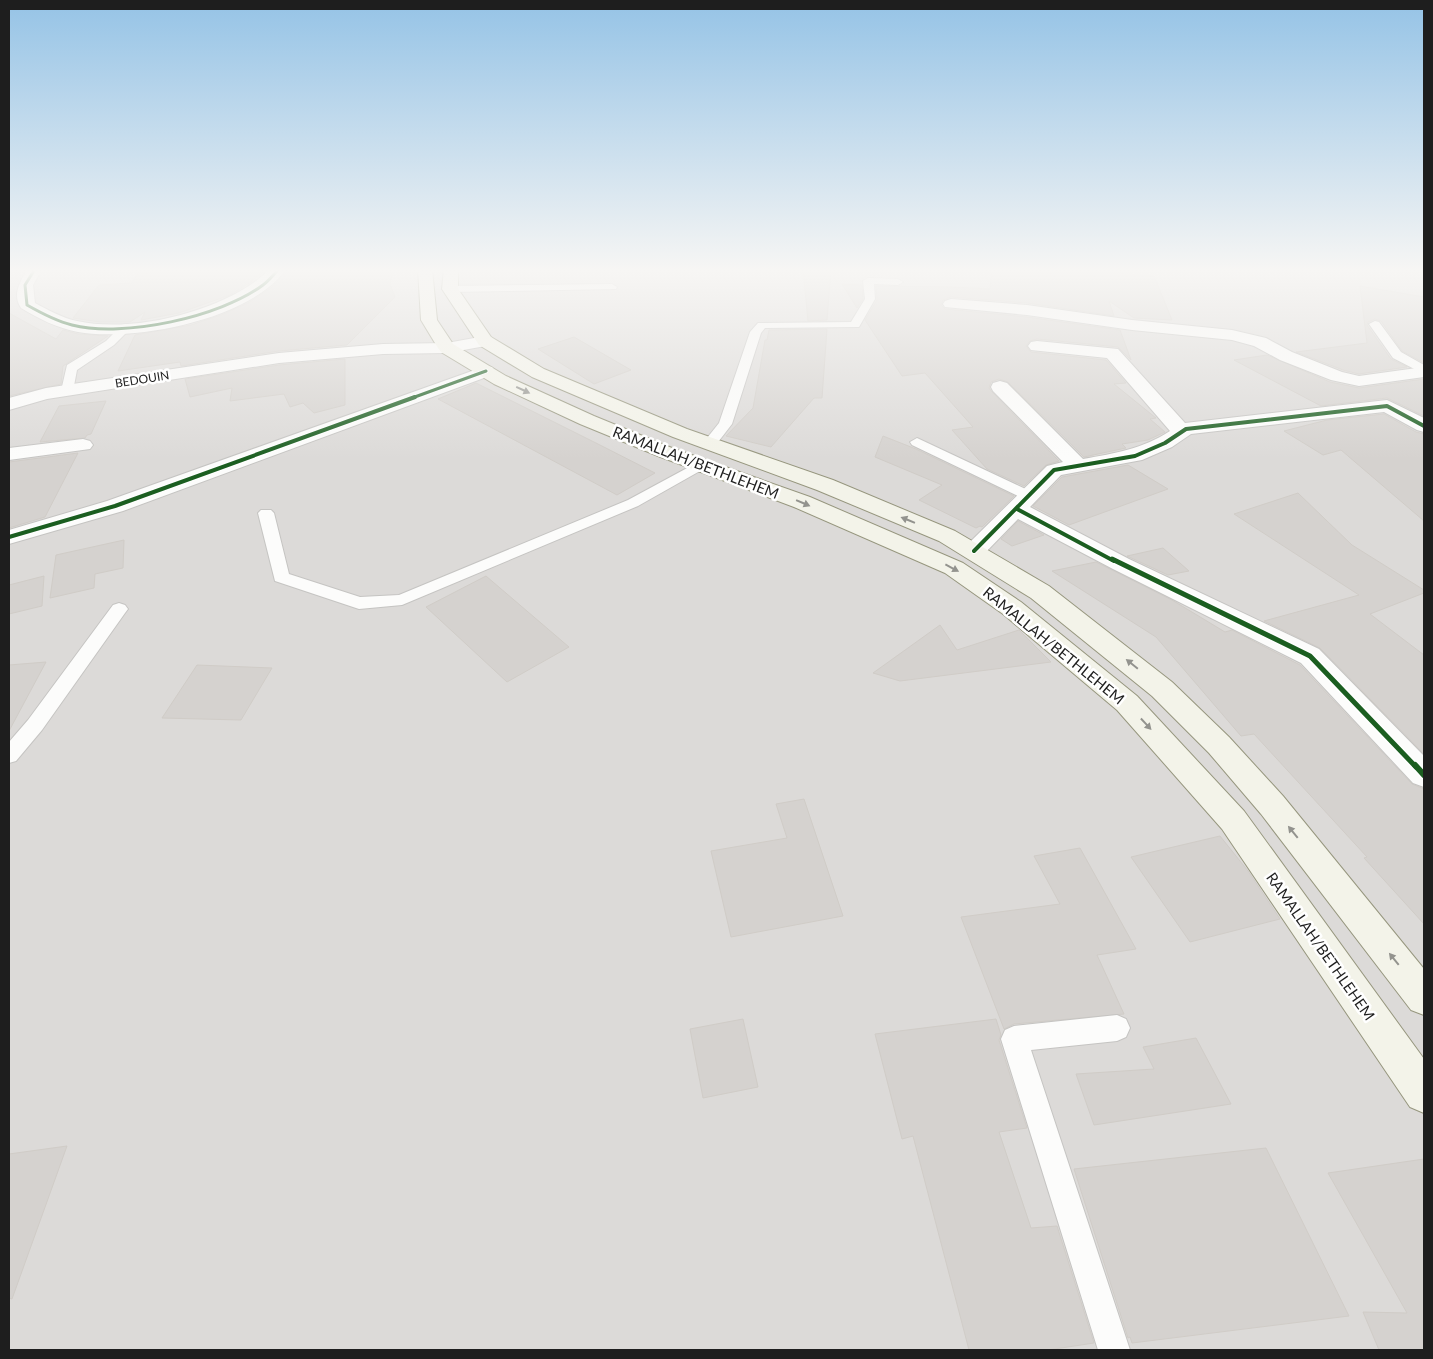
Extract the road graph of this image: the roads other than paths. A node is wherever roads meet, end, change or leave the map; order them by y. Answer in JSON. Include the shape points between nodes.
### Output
{"nodes":[{"id":1,"x":120,"y":332,"type":"edge"},
{"id":2,"x":437,"y":332,"type":"edge"},
{"id":3,"x":480,"y":332,"type":"edge"},
{"id":4,"x":756,"y":332,"type":"edge"},
{"id":5,"x":1206,"y":332,"type":"edge"},
{"id":6,"x":1382,"y":332,"type":"edge"},
{"id":7,"x":485,"y":342,"type":"junction"},
{"id":8,"x":1036,"y":346,"type":"dead end"},
{"id":9,"x":447,"y":348,"type":"junction"},
{"id":10,"x":1424,"y":371,"type":"edge"},
{"id":11,"x":486,"y":372,"type":"junction"},
{"id":12,"x":1000,"y":387,"type":"dead end"},
{"id":13,"x":67,"y":391,"type":"junction"},
{"id":14,"x":9,"y":404,"type":"edge"},
{"id":15,"x":1424,"y":426,"type":"edge"},
{"id":16,"x":1182,"y":432,"type":"junction"},
{"id":17,"x":917,"y":442,"type":"dead end"},
{"id":18,"x":83,"y":445,"type":"dead end"},
{"id":19,"x":9,"y":454,"type":"edge"},
{"id":20,"x":706,"y":454,"type":"junction"},
{"id":21,"x":1079,"y":466,"type":"junction"},
{"id":22,"x":1023,"y":503,"type":"junction"},
{"id":23,"x":266,"y":513,"type":"dead end"},
{"id":24,"x":9,"y":537,"type":"edge"},
{"id":25,"x":974,"y":550,"type":"junction"},
{"id":26,"x":119,"y":609,"type":"dead end"},
{"id":27,"x":9,"y":755,"type":"edge"},
{"id":28,"x":1424,"y":775,"type":"edge"},
{"id":29,"x":1424,"y":997,"type":"edge"},
{"id":30,"x":1117,"y":1028,"type":"dead end"},
{"id":31,"x":1424,"y":1093,"type":"edge"},
{"id":32,"x":1114,"y":1350,"type":"edge"}],
"edges":[{"from":1,"to":13,"type":"lane","via":[[71,368]]},
{"from":2,"to":9,"type":"main road","name":"RAMALLAH/BETHLEHEM"},
{"from":3,"to":7,"type":"main road","name":"RAMALLAH/BETHLEHEM"},
{"from":4,"to":20,"type":"lane","via":[[725,424]]},
{"from":5,"to":10,"type":"street","via":[[1260,342],[1286,356],[1359,381]]},
{"from":6,"to":10,"type":"lane","via":[[1397,355]]},
{"from":7,"to":9,"type":"street","name":"BEDOUIN"},
{"from":7,"to":20,"type":"main road","name":"RAMALLAH/BETHLEHEM","via":[[538,373],[628,411]]},
{"from":8,"to":16,"type":"street","via":[[1112,353]]},
{"from":9,"to":11,"type":"main road","name":"RAMALLAH/BETHLEHEM"},
{"from":9,"to":13,"type":"street","name":"BEDOUIN","via":[[383,349],[279,358]]},
{"from":11,"to":20,"type":"main road","name":"RAMALLAH/BETHLEHEM","one_way":true,"via":[[587,420]]},
{"from":11,"to":24,"type":"street","via":[[115,506]]},
{"from":12,"to":21,"type":"street"},
{"from":13,"to":14,"type":"street","name":"BEDOUIN"},
{"from":15,"to":16,"type":"street","via":[[1387,406]]},
{"from":16,"to":21,"type":"street","via":[[1165,444],[1135,456]]},
{"from":17,"to":22,"type":"lane"},
{"from":18,"to":19,"type":"street"},
{"from":20,"to":23,"type":"lane","via":[[633,503],[402,600],[359,602],[281,576]]},
{"from":25,"to":20,"type":"main road","name":"RAMALLAH/BETHLEHEM","one_way":true,"via":[[825,485]]},
{"from":20,"to":31,"type":"main road","name":"RAMALLAH/BETHLEHEM","one_way":true,"via":[[802,502],[954,568],[1012,608],[1127,703],[1233,820]]},
{"from":21,"to":22,"type":"street","via":[[1054,470]]},
{"from":22,"to":25,"type":"street"},
{"from":22,"to":28,"type":"street","via":[[1121,564],[1310,656]]},
{"from":29,"to":25,"type":"main road","name":"RAMALLAH/BETHLEHEM","one_way":true,"via":[[1272,805],[1162,689],[1040,592]]},
{"from":26,"to":27,"type":"lane","via":[[35,725]]},
{"from":30,"to":32,"type":"lane","via":[[1014,1039]]}]}
